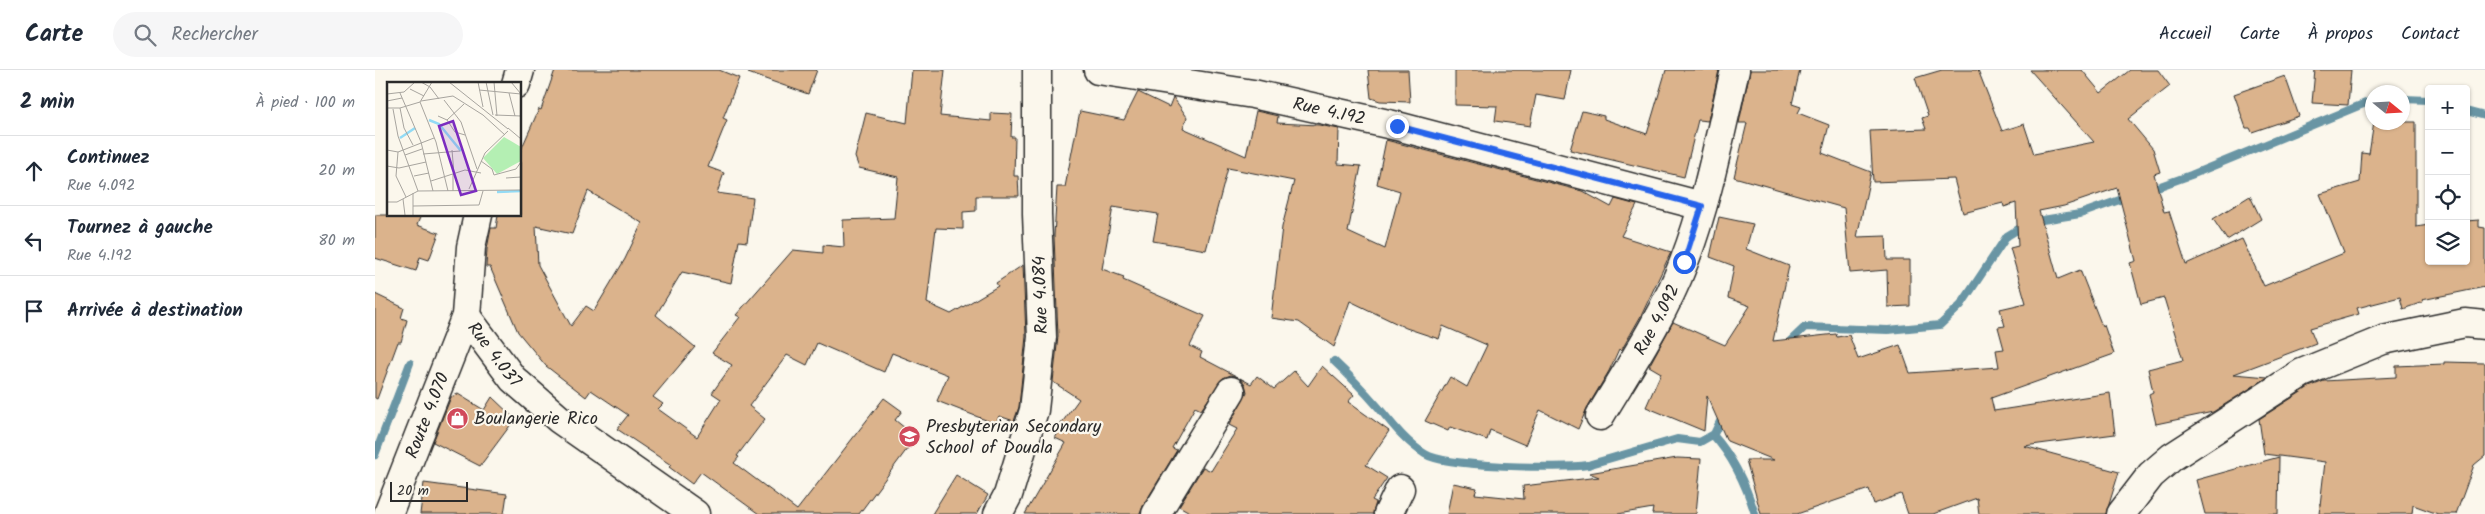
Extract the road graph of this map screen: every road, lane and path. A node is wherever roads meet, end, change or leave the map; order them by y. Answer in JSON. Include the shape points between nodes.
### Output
{"nodes":[{"id":1,"x":1037,"y":70,"type":"edge"},
{"id":2,"x":1098,"y":70,"type":"edge"},
{"id":3,"x":1735,"y":70,"type":"edge"},
{"id":4,"x":1702,"y":206,"type":"junction"},
{"id":5,"x":478,"y":216,"type":"edge"},
{"id":6,"x":466,"y":316,"type":"junction"},
{"id":7,"x":2485,"y":325,"type":"edge"},
{"id":8,"x":1231,"y":391,"type":"dead end"},
{"id":9,"x":1600,"y":416,"type":"dead end"},
{"id":10,"x":1400,"y":489,"type":"dead end"},
{"id":11,"x":388,"y":514,"type":"edge"},
{"id":12,"x":695,"y":514,"type":"edge"},
{"id":13,"x":998,"y":514,"type":"edge"},
{"id":14,"x":1156,"y":514,"type":"edge"},
{"id":15,"x":1388,"y":514,"type":"edge"},
{"id":16,"x":2121,"y":514,"type":"edge"}],
"edges":[{"from":1,"to":13,"type":"street","name":"Rue 4.084","via":[[1037,214],[1042,337],[1034,410],[1008,495]]},
{"from":2,"to":4,"type":"street","name":"Rue 4.192","via":[[1253,94],[1397,126]]},
{"from":3,"to":4,"type":"street","name":"Rue 4.092"},
{"from":4,"to":9,"type":"street","name":"Rue 4.092","via":[[1684,262],[1652,330]]},
{"from":5,"to":6,"type":"street","name":"Route 4.070","via":[[471,247]]},
{"from":6,"to":11,"type":"street","name":"Route 4.070"},
{"from":6,"to":12,"type":"street","name":"Rue 4.037","via":[[521,386],[559,418]]},
{"from":7,"to":16,"type":"street","via":[[2465,323],[2383,340],[2303,373],[2172,457],[2151,475]]},
{"from":8,"to":14,"type":"street"},
{"from":10,"to":15,"type":"street"}]}
